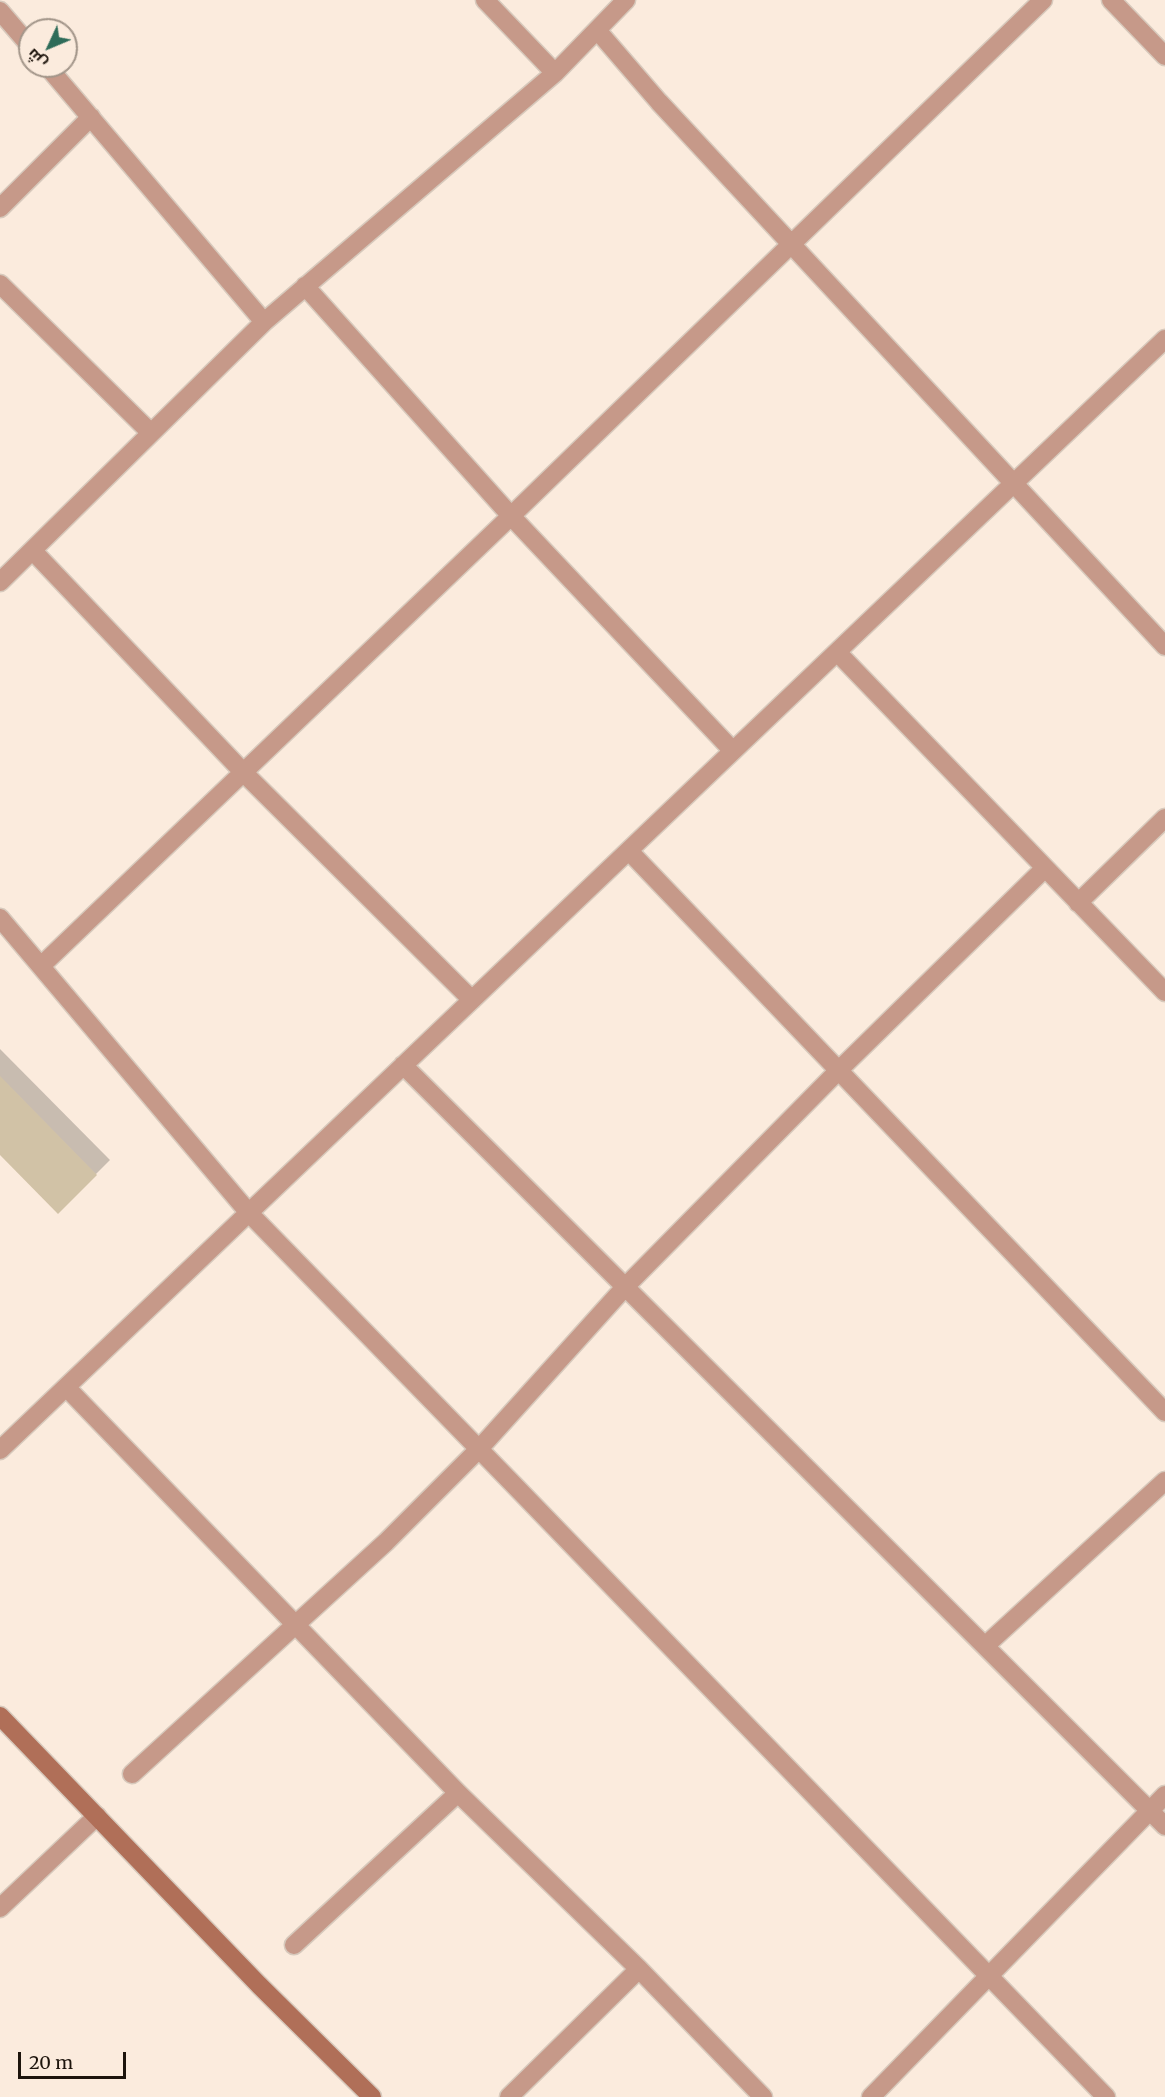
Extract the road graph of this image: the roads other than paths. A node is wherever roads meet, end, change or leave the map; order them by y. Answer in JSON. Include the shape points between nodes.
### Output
{"nodes":[{"id":1,"x":485,"y":0,"type":"edge"},
{"id":2,"x":626,"y":0,"type":"edge"},
{"id":3,"x":1043,"y":0,"type":"edge"},
{"id":4,"x":1111,"y":0,"type":"edge"},
{"id":5,"x":0,"y":11,"type":"edge"},
{"id":6,"x":597,"y":30,"type":"junction"},
{"id":7,"x":18,"y":32,"type":"edge"},
{"id":8,"x":1165,"y":56,"type":"edge"},
{"id":9,"x":555,"y":73,"type":"junction"},
{"id":10,"x":57,"y":78,"type":"edge"},
{"id":11,"x":91,"y":117,"type":"junction"},
{"id":12,"x":0,"y":208,"type":"edge"},
{"id":13,"x":792,"y":244,"type":"junction"},
{"id":14,"x":0,"y":284,"type":"edge"},
{"id":15,"x":305,"y":286,"type":"junction"},
{"id":16,"x":264,"y":322,"type":"junction"},
{"id":17,"x":1165,"y":339,"type":"edge"},
{"id":18,"x":151,"y":433,"type":"junction"},
{"id":19,"x":1014,"y":483,"type":"junction"},
{"id":20,"x":511,"y":516,"type":"junction"},
{"id":21,"x":33,"y":551,"type":"junction"},
{"id":22,"x":0,"y":582,"type":"edge"},
{"id":23,"x":1165,"y":646,"type":"edge"},
{"id":24,"x":837,"y":652,"type":"junction"},
{"id":25,"x":733,"y":751,"type":"junction"},
{"id":26,"x":244,"y":772,"type":"junction"},
{"id":27,"x":1165,"y":818,"type":"edge"},
{"id":28,"x":629,"y":851,"type":"junction"},
{"id":29,"x":1045,"y":868,"type":"junction"},
{"id":30,"x":1078,"y":903,"type":"junction"},
{"id":31,"x":0,"y":918,"type":"edge"},
{"id":32,"x":41,"y":966,"type":"junction"},
{"id":33,"x":1165,"y":992,"type":"edge"},
{"id":34,"x":472,"y":1000,"type":"junction"},
{"id":35,"x":403,"y":1065,"type":"junction"},
{"id":36,"x":838,"y":1070,"type":"junction"},
{"id":37,"x":249,"y":1213,"type":"junction"},
{"id":38,"x":625,"y":1287,"type":"junction"},
{"id":39,"x":66,"y":1386,"type":"junction"},
{"id":40,"x":1165,"y":1412,"type":"edge"},
{"id":41,"x":479,"y":1449,"type":"junction"},
{"id":42,"x":0,"y":1450,"type":"edge"},
{"id":43,"x":1165,"y":1481,"type":"edge"},
{"id":44,"x":294,"y":1625,"type":"junction"},
{"id":45,"x":985,"y":1646,"type":"junction"},
{"id":46,"x":0,"y":1716,"type":"edge"},
{"id":47,"x":132,"y":1774,"type":"dead end"},
{"id":48,"x":458,"y":1793,"type":"junction"},
{"id":49,"x":1165,"y":1795,"type":"edge"},
{"id":50,"x":1149,"y":1810,"type":"junction"},
{"id":51,"x":97,"y":1816,"type":"junction"},
{"id":52,"x":1165,"y":1826,"type":"edge"},
{"id":53,"x":0,"y":1908,"type":"edge"},
{"id":54,"x":294,"y":1945,"type":"dead end"},
{"id":55,"x":639,"y":1969,"type":"junction"},
{"id":56,"x":989,"y":1976,"type":"junction"},
{"id":57,"x":372,"y":2097,"type":"edge"},
{"id":58,"x":509,"y":2097,"type":"edge"},
{"id":59,"x":763,"y":2097,"type":"edge"},
{"id":60,"x":871,"y":2097,"type":"edge"},
{"id":61,"x":1106,"y":2097,"type":"edge"}],
"edges":[{"from":1,"to":9,"type":"street"},
{"from":2,"to":6,"type":"street"},
{"from":3,"to":13,"type":"street"},
{"from":4,"to":8,"type":"street"},
{"from":5,"to":7,"type":"street"},
{"from":6,"to":9,"type":"street"},
{"from":6,"to":13,"type":"street"},
{"from":9,"to":15,"type":"street"},
{"from":10,"to":11,"type":"street"},
{"from":11,"to":12,"type":"street"},
{"from":11,"to":16,"type":"street"},
{"from":13,"to":19,"type":"street"},
{"from":13,"to":20,"type":"street"},
{"from":14,"to":18,"type":"street"},
{"from":15,"to":16,"type":"street"},
{"from":15,"to":20,"type":"street"},
{"from":16,"to":18,"type":"street"},
{"from":17,"to":19,"type":"street"},
{"from":18,"to":21,"type":"street"},
{"from":19,"to":23,"type":"street"},
{"from":19,"to":24,"type":"street"},
{"from":20,"to":25,"type":"street"},
{"from":20,"to":26,"type":"street"},
{"from":21,"to":22,"type":"street"},
{"from":21,"to":26,"type":"street"},
{"from":24,"to":25,"type":"street"},
{"from":24,"to":29,"type":"street"},
{"from":25,"to":28,"type":"street"},
{"from":26,"to":32,"type":"street"},
{"from":26,"to":34,"type":"street"},
{"from":27,"to":30,"type":"street"},
{"from":28,"to":34,"type":"street"},
{"from":28,"to":36,"type":"street"},
{"from":29,"to":30,"type":"street"},
{"from":29,"to":36,"type":"street"},
{"from":30,"to":33,"type":"street"},
{"from":31,"to":32,"type":"street"},
{"from":32,"to":37,"type":"street"},
{"from":34,"to":35,"type":"street"},
{"from":35,"to":37,"type":"street"},
{"from":35,"to":38,"type":"street"},
{"from":36,"to":38,"type":"street"},
{"from":36,"to":40,"type":"street"},
{"from":37,"to":39,"type":"street"},
{"from":37,"to":41,"type":"street"},
{"from":38,"to":41,"type":"street"},
{"from":38,"to":45,"type":"street"},
{"from":39,"to":42,"type":"street"},
{"from":39,"to":44,"type":"street"},
{"from":41,"to":44,"type":"street","via":[[386,1542]]},
{"from":41,"to":56,"type":"street"},
{"from":43,"to":45,"type":"street"},
{"from":44,"to":47,"type":"street"},
{"from":44,"to":48,"type":"street"},
{"from":45,"to":50,"type":"street"},
{"from":46,"to":51,"type":"main road"},
{"from":48,"to":54,"type":"street"},
{"from":48,"to":55,"type":"street"},
{"from":49,"to":50,"type":"street"},
{"from":50,"to":52,"type":"street"},
{"from":50,"to":56,"type":"street"},
{"from":51,"to":53,"type":"street"},
{"from":51,"to":57,"type":"main road"},
{"from":55,"to":58,"type":"street"},
{"from":55,"to":59,"type":"street"},
{"from":56,"to":60,"type":"street"},
{"from":56,"to":61,"type":"street"}]}
